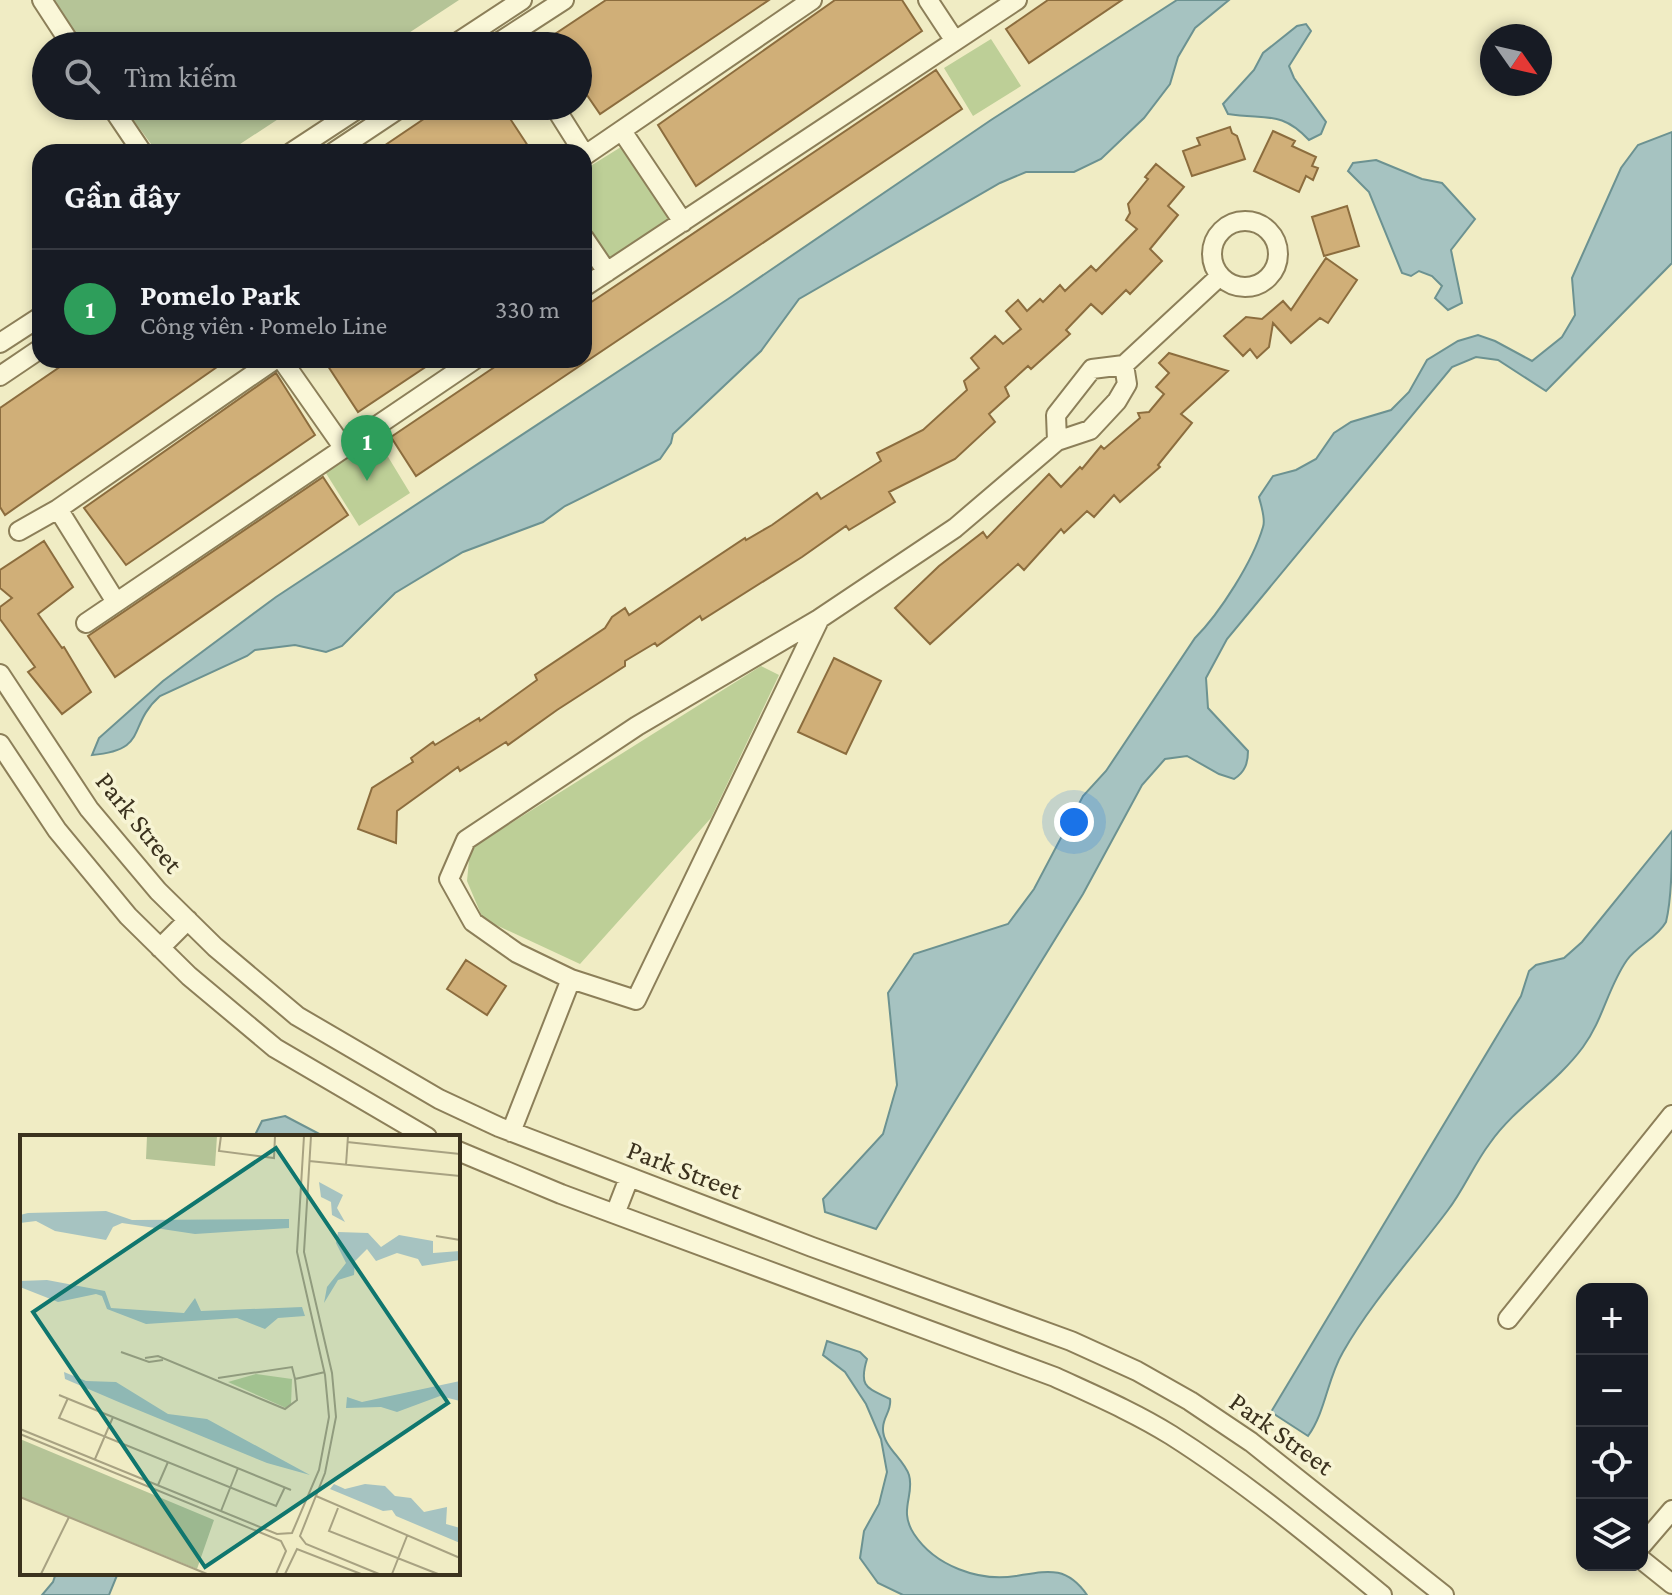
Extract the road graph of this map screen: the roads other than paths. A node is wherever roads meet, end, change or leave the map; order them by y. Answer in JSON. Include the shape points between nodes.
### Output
{"nodes":[{"id":1,"x":42,"y":0,"type":"edge"},
{"id":2,"x":522,"y":0,"type":"edge"},
{"id":3,"x":564,"y":0,"type":"edge"},
{"id":4,"x":812,"y":0,"type":"edge"},
{"id":5,"x":928,"y":0,"type":"edge"},
{"id":6,"x":1017,"y":0,"type":"edge"},
{"id":7,"x":63,"y":32,"type":"edge"},
{"id":8,"x":473,"y":32,"type":"edge"},
{"id":9,"x":520,"y":32,"type":"edge"},
{"id":10,"x":955,"y":41,"type":"junction"},
{"id":11,"x":120,"y":120,"type":"edge"},
{"id":12,"x":341,"y":120,"type":"edge"},
{"id":13,"x":382,"y":120,"type":"edge"},
{"id":14,"x":563,"y":120,"type":"edge"},
{"id":15,"x":622,"y":131,"type":"junction"},
{"id":16,"x":137,"y":144,"type":"edge"},
{"id":17,"x":304,"y":144,"type":"edge"},
{"id":18,"x":346,"y":144,"type":"edge"},
{"id":19,"x":578,"y":144,"type":"edge"},
{"id":20,"x":592,"y":149,"type":"edge"},
{"id":21,"x":683,"y":222,"type":"junction"},
{"id":22,"x":592,"y":250,"type":"edge"},
{"id":23,"x":607,"y":272,"type":"junction"},
{"id":24,"x":1220,"y":276,"type":"dead end"},
{"id":25,"x":592,"y":282,"type":"edge"},
{"id":26,"x":32,"y":322,"type":"edge"},
{"id":27,"x":0,"y":343,"type":"edge"},
{"id":28,"x":32,"y":354,"type":"edge"},
{"id":29,"x":1124,"y":365,"type":"junction"},
{"id":30,"x":262,"y":368,"type":"edge"},
{"id":31,"x":288,"y":368,"type":"edge"},
{"id":32,"x":462,"y":368,"type":"edge"},
{"id":33,"x":0,"y":376,"type":"edge"},
{"id":34,"x":1057,"y":441,"type":"junction"},
{"id":35,"x":343,"y":447,"type":"junction"},
{"id":36,"x":58,"y":509,"type":"junction"},
{"id":37,"x":19,"y":531,"type":"dead end"},
{"id":38,"x":116,"y":602,"type":"junction"},
{"id":39,"x":819,"y":619,"type":"junction"},
{"id":40,"x":86,"y":623,"type":"dead end"},
{"id":41,"x":0,"y":674,"type":"edge"},
{"id":42,"x":0,"y":744,"type":"edge"},
{"id":43,"x":188,"y":920,"type":"junction"},
{"id":44,"x":160,"y":948,"type":"junction"},
{"id":45,"x":571,"y":979,"type":"junction"},
{"id":46,"x":1672,"y":1115,"type":"edge"},
{"id":47,"x":511,"y":1132,"type":"junction"},
{"id":48,"x":424,"y":1135,"type":"edge"},
{"id":49,"x":460,"y":1152,"type":"edge"},
{"id":50,"x":629,"y":1178,"type":"junction"},
{"id":51,"x":615,"y":1214,"type":"junction"},
{"id":52,"x":1508,"y":1319,"type":"dead end"},
{"id":53,"x":1672,"y":1510,"type":"edge"},
{"id":54,"x":1648,"y":1538,"type":"edge"},
{"id":55,"x":1648,"y":1565,"type":"edge"},
{"id":56,"x":1672,"y":1584,"type":"edge"},
{"id":57,"x":1382,"y":1595,"type":"edge"},
{"id":58,"x":1444,"y":1595,"type":"edge"}],
"edges":[{"from":1,"to":7,"type":"street"},
{"from":2,"to":8,"type":"street"},
{"from":3,"to":9,"type":"street"},
{"from":4,"to":15,"type":"street"},
{"from":5,"to":10,"type":"street"},
{"from":6,"to":10,"type":"street"},
{"from":10,"to":21,"type":"street"},
{"from":11,"to":16,"type":"street"},
{"from":12,"to":17,"type":"street"},
{"from":13,"to":18,"type":"street"},
{"from":14,"to":19,"type":"street"},
{"from":15,"to":20,"type":"street"},
{"from":15,"to":21,"type":"street"},
{"from":21,"to":23,"type":"street"},
{"from":22,"to":23,"type":"street"},
{"from":23,"to":25,"type":"street"},
{"from":24,"to":29,"type":"street"},
{"from":26,"to":27,"type":"street"},
{"from":28,"to":33,"type":"street"},
{"from":29,"to":34,"type":"street","via":[[1127,384],[1117,401],[1090,430]]},
{"from":29,"to":34,"type":"street","via":[[1092,369],[1071,392],[1056,415]]},
{"from":30,"to":36,"type":"street"},
{"from":31,"to":35,"type":"street"},
{"from":32,"to":35,"type":"street"},
{"from":34,"to":39,"type":"street","via":[[955,528]]},
{"from":35,"to":38,"type":"street"},
{"from":36,"to":37,"type":"street"},
{"from":36,"to":38,"type":"street"},
{"from":38,"to":40,"type":"street"},
{"from":39,"to":45,"type":"street","via":[[636,1000]]},
{"from":39,"to":45,"type":"street","via":[[637,726],[466,840],[449,879],[473,922],[517,953]]},
{"from":41,"to":43,"type":"street","name":"Park Street","via":[[89,809]]},
{"from":42,"to":44,"type":"street","via":[[57,830]]},
{"from":43,"to":44,"type":"street"},
{"from":43,"to":47,"type":"street","name":"Park Street","via":[[297,1016],[439,1099]]},
{"from":44,"to":48,"type":"street","via":[[275,1048]]},
{"from":45,"to":47,"type":"street"},
{"from":46,"to":52,"type":"street"},
{"from":47,"to":50,"type":"street","name":"Park Street"},
{"from":49,"to":51,"type":"street"},
{"from":50,"to":51,"type":"street"},
{"from":50,"to":58,"type":"street","name":"Park Street","via":[[1071,1341],[1137,1371],[1251,1442]]},
{"from":51,"to":57,"type":"street","via":[[1055,1377],[1117,1405],[1228,1474]]},
{"from":53,"to":54,"type":"street"},
{"from":55,"to":56,"type":"street"}]}
